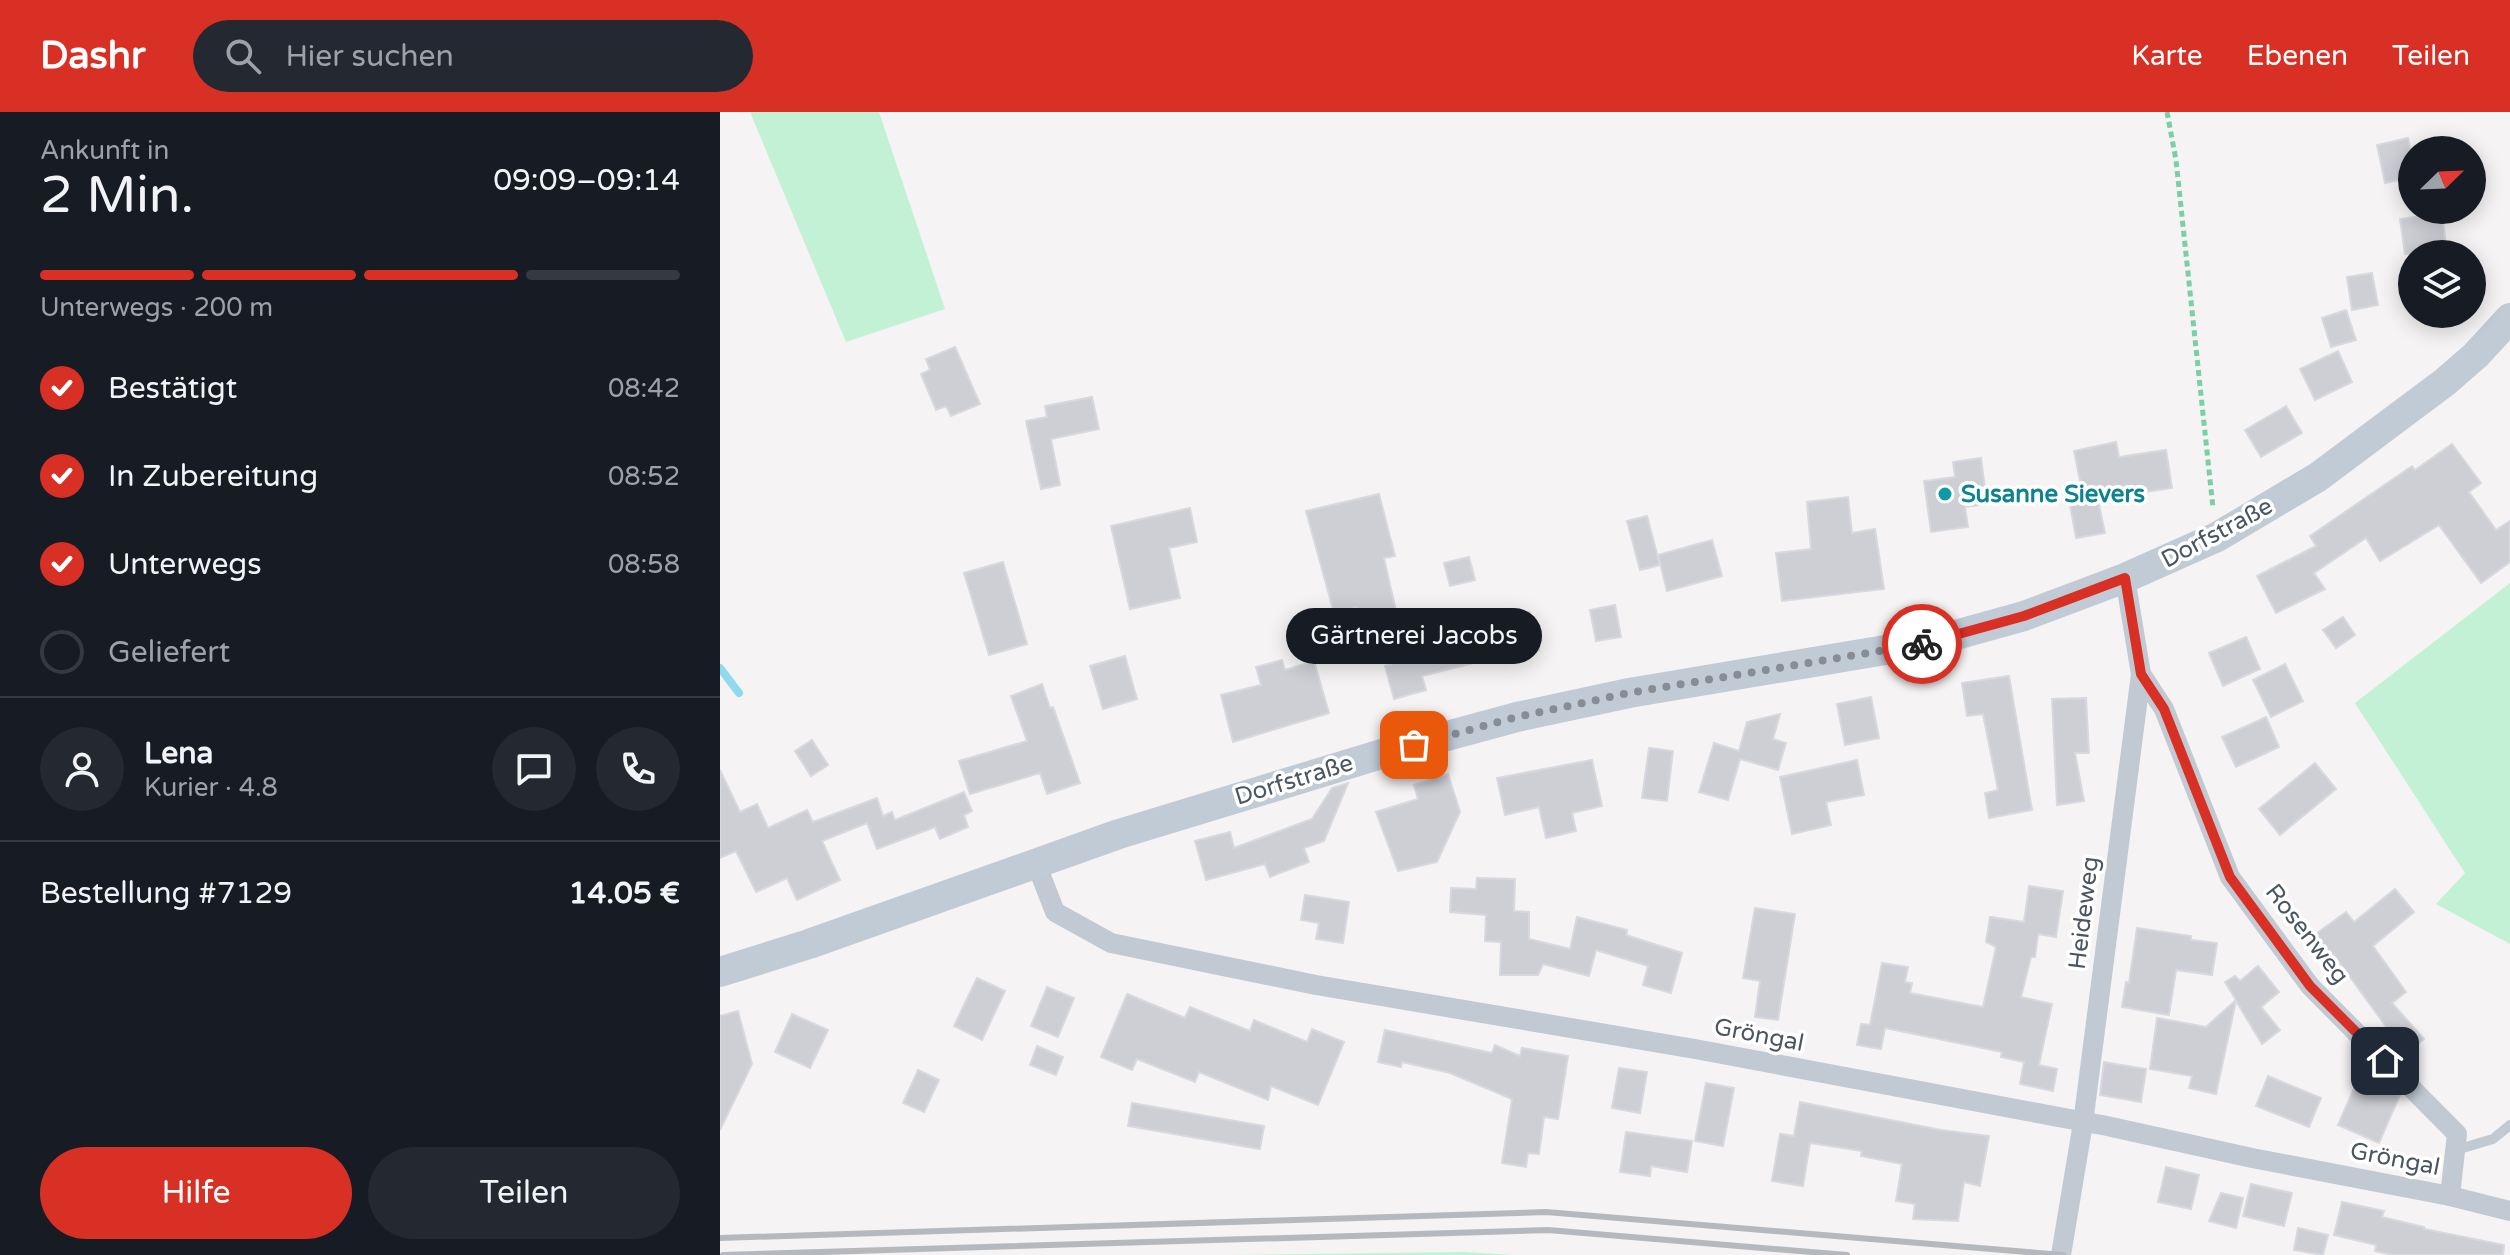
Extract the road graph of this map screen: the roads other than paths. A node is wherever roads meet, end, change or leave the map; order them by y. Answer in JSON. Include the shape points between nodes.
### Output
{"nodes":[{"id":1,"x":2510,"y":318,"type":"edge"},
{"id":2,"x":2125,"y":578,"type":"junction"},
{"id":3,"x":2141,"y":674,"type":"junction"},
{"id":4,"x":1036,"y":863,"type":"junction"},
{"id":5,"x":720,"y":972,"type":"edge"},
{"id":6,"x":2083,"y":1123,"type":"junction"},
{"id":7,"x":2510,"y":1125,"type":"edge"},
{"id":8,"x":2456,"y":1150,"type":"junction"},
{"id":9,"x":2450,"y":1196,"type":"junction"},
{"id":10,"x":2510,"y":1211,"type":"edge"},
{"id":11,"x":2061,"y":1255,"type":"edge"}],
"edges":[{"from":1,"to":2,"type":"main road","name":"Dorfstraße","via":[[2445,382],[2318,477],[2217,537]]},
{"from":2,"to":3,"type":"street","name":"Heideweg"},
{"from":2,"to":4,"type":"main road","name":"Dorfstraße","via":[[2024,616],[1927,643],[1517,717]]},
{"from":3,"to":6,"type":"street","name":"Heideweg"},
{"from":3,"to":8,"type":"street","name":"Rosenweg","via":[[2164,709],[2230,877],[2310,986],[2457,1134]]},
{"from":4,"to":5,"type":"main road","name":"Dorfstraße"},
{"from":4,"to":6,"type":"street","name":"Gröngal","via":[[1055,912],[1111,943]]},
{"from":6,"to":9,"type":"street","name":"Gröngal"},
{"from":6,"to":11,"type":"street","name":"Heideweg"},
{"from":7,"to":8,"type":"lane","via":[[2493,1139]]},
{"from":8,"to":9,"type":"street"},
{"from":9,"to":10,"type":"street","name":"Gröngal"}]}
